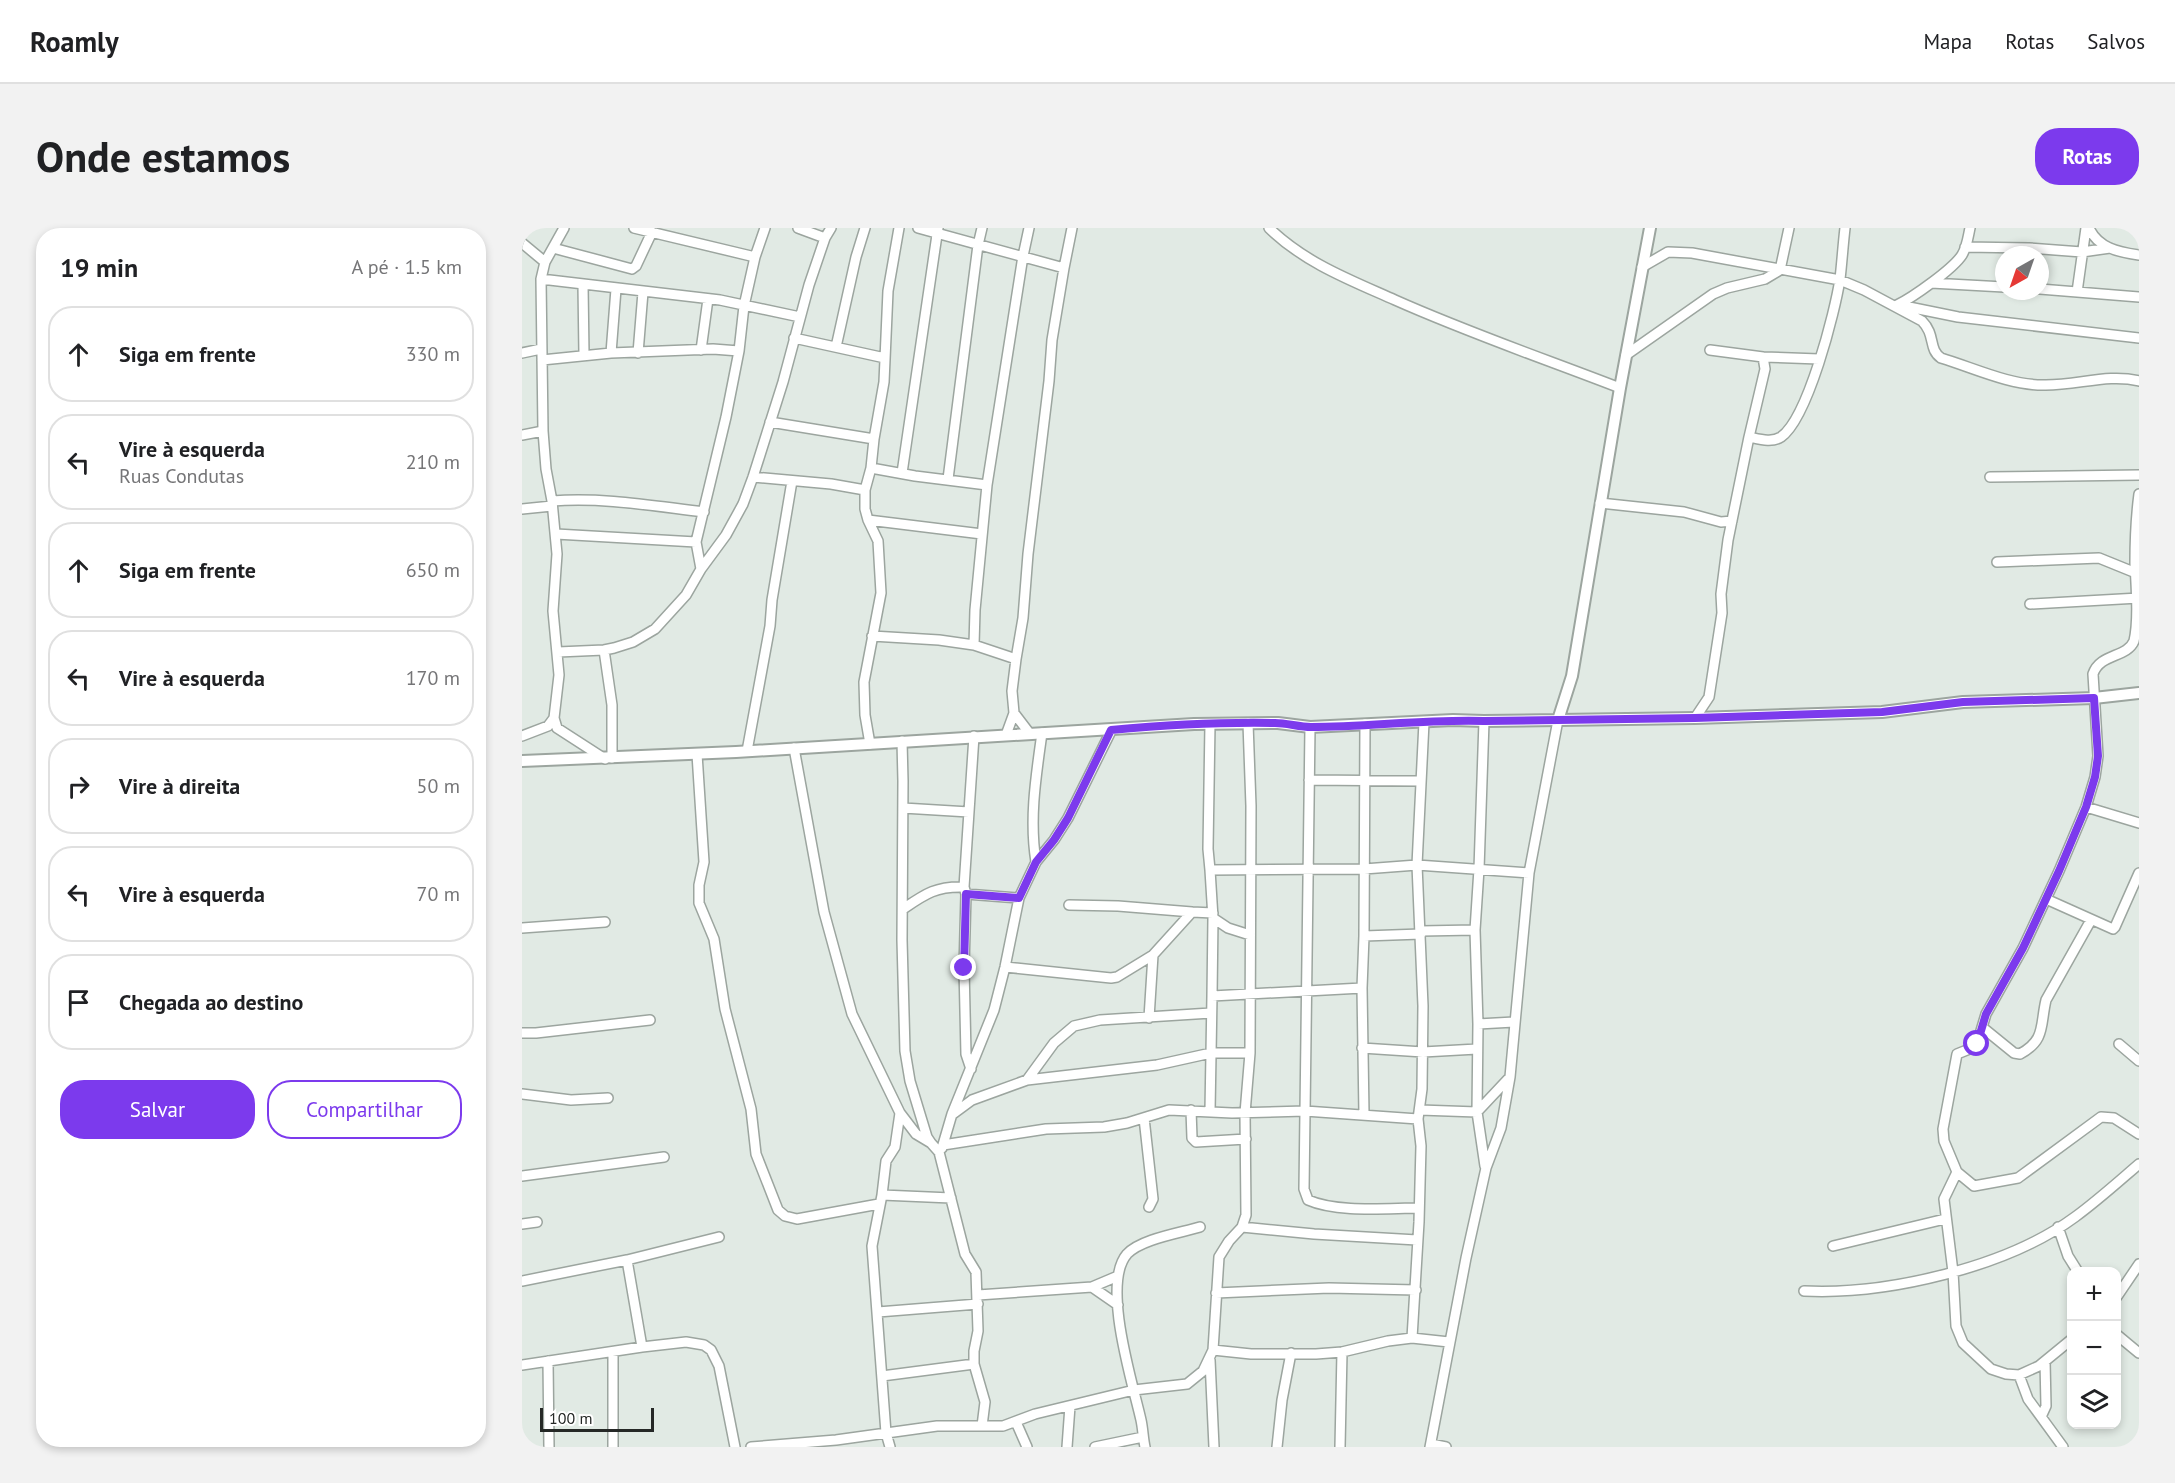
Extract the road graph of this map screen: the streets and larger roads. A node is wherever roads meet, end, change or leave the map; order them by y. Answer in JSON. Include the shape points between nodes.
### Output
{"nodes":[{"id":1,"x":564,"y":228,"type":"edge"},
{"id":2,"x":634,"y":228,"type":"edge"},
{"id":3,"x":765,"y":228,"type":"edge"},
{"id":4,"x":798,"y":228,"type":"edge"},
{"id":5,"x":831,"y":228,"type":"edge"},
{"id":6,"x":865,"y":228,"type":"edge"},
{"id":7,"x":899,"y":228,"type":"edge"},
{"id":8,"x":918,"y":228,"type":"edge"},
{"id":9,"x":982,"y":228,"type":"edge"},
{"id":10,"x":1029,"y":228,"type":"edge"},
{"id":11,"x":1072,"y":228,"type":"edge"},
{"id":12,"x":1269,"y":228,"type":"edge"},
{"id":13,"x":1650,"y":228,"type":"edge"},
{"id":14,"x":1789,"y":228,"type":"edge"},
{"id":15,"x":1845,"y":228,"type":"edge"},
{"id":16,"x":1970,"y":228,"type":"edge"},
{"id":17,"x":2087,"y":228,"type":"edge"},
{"id":18,"x":648,"y":230,"type":"edge"},
{"id":19,"x":938,"y":230,"type":"edge"},
{"id":20,"x":825,"y":238,"type":"junction"},
{"id":21,"x":522,"y":243,"type":"edge"},
{"id":22,"x":978,"y":245,"type":"junction"},
{"id":23,"x":1965,"y":247,"type":"junction"},
{"id":24,"x":553,"y":248,"type":"junction"},
{"id":25,"x":2110,"y":248,"type":"junction"},
{"id":26,"x":2082,"y":252,"type":"junction"},
{"id":27,"x":2139,"y":255,"type":"edge"},
{"id":28,"x":1023,"y":256,"type":"junction"},
{"id":29,"x":755,"y":257,"type":"junction"},
{"id":30,"x":545,"y":262,"type":"junction"},
{"id":31,"x":1642,"y":267,"type":"junction"},
{"id":32,"x":1064,"y":268,"type":"junction"},
{"id":33,"x":1780,"y":270,"type":"junction"},
{"id":34,"x":541,"y":279,"type":"junction"},
{"id":35,"x":1840,"y":280,"type":"junction"},
{"id":36,"x":1931,"y":283,"type":"junction"},
{"id":37,"x":583,"y":285,"type":"junction"},
{"id":38,"x":1995,"y":286,"type":"edge"},
{"id":39,"x":616,"y":289,"type":"junction"},
{"id":40,"x":2049,"y":290,"type":"edge"},
{"id":41,"x":643,"y":292,"type":"junction"},
{"id":42,"x":2077,"y":292,"type":"junction"},
{"id":43,"x":2139,"y":297,"type":"edge"},
{"id":44,"x":708,"y":299,"type":"junction"},
{"id":45,"x":1896,"y":305,"type":"junction"},
{"id":46,"x":744,"y":306,"type":"junction"},
{"id":47,"x":800,"y":317,"type":"junction"},
{"id":48,"x":794,"y":338,"type":"junction"},
{"id":49,"x":2139,"y":339,"type":"edge"},
{"id":50,"x":836,"y":347,"type":"junction"},
{"id":51,"x":541,"y":348,"type":"junction"},
{"id":52,"x":1710,"y":350,"type":"dead end"},
{"id":53,"x":701,"y":351,"type":"junction"},
{"id":54,"x":739,"y":351,"type":"junction"},
{"id":55,"x":522,"y":353,"type":"edge"},
{"id":56,"x":611,"y":353,"type":"junction"},
{"id":57,"x":638,"y":353,"type":"junction"},
{"id":58,"x":584,"y":355,"type":"junction"},
{"id":59,"x":1626,"y":355,"type":"junction"},
{"id":60,"x":1763,"y":357,"type":"junction"},
{"id":61,"x":885,"y":358,"type":"junction"},
{"id":62,"x":1819,"y":359,"type":"junction"},
{"id":63,"x":542,"y":360,"type":"junction"},
{"id":64,"x":2139,"y":381,"type":"edge"},
{"id":65,"x":1620,"y":388,"type":"junction"},
{"id":66,"x":770,"y":422,"type":"junction"},
{"id":67,"x":543,"y":431,"type":"junction"},
{"id":68,"x":522,"y":435,"type":"edge"},
{"id":69,"x":1749,"y":437,"type":"junction"},
{"id":70,"x":874,"y":439,"type":"junction"},
{"id":71,"x":871,"y":468,"type":"junction"},
{"id":72,"x":902,"y":473,"type":"junction"},
{"id":73,"x":2139,"y":475,"type":"edge"},
{"id":74,"x":753,"y":477,"type":"junction"},
{"id":75,"x":1990,"y":477,"type":"dead end"},
{"id":76,"x":948,"y":479,"type":"junction"},
{"id":77,"x":792,"y":481,"type":"junction"},
{"id":78,"x":987,"y":485,"type":"junction"},
{"id":79,"x":865,"y":490,"type":"junction"},
{"id":80,"x":2139,"y":494,"type":"edge"},
{"id":81,"x":552,"y":503,"type":"junction"},
{"id":82,"x":1600,"y":503,"type":"junction"},
{"id":83,"x":522,"y":509,"type":"edge"},
{"id":84,"x":704,"y":512,"type":"junction"},
{"id":85,"x":868,"y":520,"type":"junction"},
{"id":86,"x":1732,"y":521,"type":"junction"},
{"id":87,"x":556,"y":534,"type":"junction"},
{"id":88,"x":982,"y":534,"type":"junction"},
{"id":89,"x":696,"y":542,"type":"junction"},
{"id":90,"x":1997,"y":562,"type":"dead end"},
{"id":91,"x":2137,"y":568,"type":"edge"},
{"id":92,"x":701,"y":569,"type":"junction"},
{"id":93,"x":2138,"y":597,"type":"edge"},
{"id":94,"x":2030,"y":604,"type":"dead end"},
{"id":95,"x":872,"y":636,"type":"junction"},
{"id":96,"x":974,"y":645,"type":"junction"},
{"id":97,"x":604,"y":650,"type":"junction"},
{"id":98,"x":558,"y":652,"type":"junction"},
{"id":99,"x":1016,"y":659,"type":"junction"},
{"id":100,"x":2139,"y":693,"type":"edge"},
{"id":101,"x":2094,"y":698,"type":"junction"},
{"id":102,"x":1014,"y":713,"type":"junction"},
{"id":103,"x":554,"y":718,"type":"junction"},
{"id":104,"x":1695,"y":718,"type":"junction"},
{"id":105,"x":1558,"y":720,"type":"junction"},
{"id":106,"x":1484,"y":721,"type":"junction"},
{"id":107,"x":1424,"y":722,"type":"junction"},
{"id":108,"x":1248,"y":723,"type":"junction"},
{"id":109,"x":1210,"y":724,"type":"junction"},
{"id":110,"x":1365,"y":724,"type":"junction"},
{"id":111,"x":1310,"y":727,"type":"junction"},
{"id":112,"x":1111,"y":730,"type":"junction"},
{"id":113,"x":1030,"y":734,"type":"junction"},
{"id":114,"x":1042,"y":734,"type":"junction"},
{"id":115,"x":1006,"y":735,"type":"junction"},
{"id":116,"x":522,"y":736,"type":"edge"},
{"id":117,"x":974,"y":736,"type":"junction"},
{"id":118,"x":902,"y":741,"type":"junction"},
{"id":119,"x":870,"y":744,"type":"junction"},
{"id":120,"x":794,"y":748,"type":"junction"},
{"id":121,"x":747,"y":751,"type":"junction"},
{"id":122,"x":697,"y":753,"type":"junction"},
{"id":123,"x":608,"y":758,"type":"junction"},
{"id":124,"x":525,"y":761,"type":"edge"},
{"id":125,"x":1310,"y":780,"type":"junction"},
{"id":126,"x":1365,"y":781,"type":"junction"},
{"id":127,"x":1420,"y":782,"type":"junction"},
{"id":128,"x":2086,"y":807,"type":"junction"},
{"id":129,"x":903,"y":808,"type":"junction"},
{"id":130,"x":969,"y":812,"type":"junction"},
{"id":131,"x":2139,"y":823,"type":"edge"},
{"id":132,"x":1036,"y":862,"type":"junction"},
{"id":133,"x":1417,"y":865,"type":"junction"},
{"id":134,"x":1364,"y":869,"type":"junction"},
{"id":135,"x":1479,"y":869,"type":"junction"},
{"id":136,"x":1210,"y":870,"type":"junction"},
{"id":137,"x":1250,"y":870,"type":"junction"},
{"id":138,"x":1308,"y":870,"type":"junction"},
{"id":139,"x":1529,"y":873,"type":"junction"},
{"id":140,"x":2139,"y":873,"type":"edge"},
{"id":141,"x":965,"y":890,"type":"junction"},
{"id":142,"x":1019,"y":898,"type":"junction"},
{"id":143,"x":2046,"y":899,"type":"junction"},
{"id":144,"x":1069,"y":905,"type":"dead end"},
{"id":145,"x":903,"y":909,"type":"junction"},
{"id":146,"x":1192,"y":912,"type":"junction"},
{"id":147,"x":1213,"y":915,"type":"junction"},
{"id":148,"x":2091,"y":920,"type":"junction"},
{"id":149,"x":605,"y":922,"type":"dead end"},
{"id":150,"x":522,"y":928,"type":"edge"},
{"id":151,"x":1475,"y":930,"type":"junction"},
{"id":152,"x":1421,"y":932,"type":"junction"},
{"id":153,"x":1250,"y":935,"type":"junction"},
{"id":154,"x":1364,"y":936,"type":"junction"},
{"id":155,"x":1153,"y":955,"type":"junction"},
{"id":156,"x":1005,"y":967,"type":"junction"},
{"id":157,"x":1362,"y":988,"type":"junction"},
{"id":158,"x":1308,"y":992,"type":"junction"},
{"id":159,"x":1250,"y":994,"type":"junction"},
{"id":160,"x":1212,"y":996,"type":"junction"},
{"id":161,"x":1211,"y":1012,"type":"junction"},
{"id":162,"x":1149,"y":1018,"type":"junction"},
{"id":163,"x":650,"y":1020,"type":"dead end"},
{"id":164,"x":1514,"y":1022,"type":"junction"},
{"id":165,"x":1478,"y":1024,"type":"junction"},
{"id":166,"x":1982,"y":1027,"type":"junction"},
{"id":167,"x":522,"y":1033,"type":"edge"},
{"id":168,"x":2119,"y":1044,"type":"dead end"},
{"id":169,"x":1362,"y":1048,"type":"junction"},
{"id":170,"x":1477,"y":1049,"type":"junction"},
{"id":171,"x":1423,"y":1052,"type":"junction"},
{"id":172,"x":1211,"y":1053,"type":"junction"},
{"id":173,"x":1250,"y":1053,"type":"junction"},
{"id":174,"x":2139,"y":1061,"type":"edge"},
{"id":175,"x":971,"y":1069,"type":"junction"},
{"id":176,"x":1510,"y":1077,"type":"junction"},
{"id":177,"x":1028,"y":1080,"type":"junction"},
{"id":178,"x":522,"y":1094,"type":"edge"},
{"id":179,"x":609,"y":1098,"type":"dead end"},
{"id":180,"x":1191,"y":1110,"type":"junction"},
{"id":181,"x":1210,"y":1111,"type":"junction"},
{"id":182,"x":1305,"y":1112,"type":"junction"},
{"id":183,"x":1476,"y":1112,"type":"junction"},
{"id":184,"x":900,"y":1113,"type":"junction"},
{"id":185,"x":1245,"y":1113,"type":"junction"},
{"id":186,"x":952,"y":1114,"type":"junction"},
{"id":187,"x":1364,"y":1114,"type":"junction"},
{"id":188,"x":1419,"y":1114,"type":"junction"},
{"id":189,"x":1144,"y":1118,"type":"junction"},
{"id":190,"x":1502,"y":1128,"type":"junction"},
{"id":191,"x":1481,"y":1129,"type":"junction"},
{"id":192,"x":2139,"y":1134,"type":"edge"},
{"id":193,"x":1246,"y":1139,"type":"junction"},
{"id":194,"x":932,"y":1143,"type":"junction"},
{"id":195,"x":944,"y":1145,"type":"junction"},
{"id":196,"x":940,"y":1156,"type":"junction"},
{"id":197,"x":664,"y":1157,"type":"dead end"},
{"id":198,"x":2139,"y":1164,"type":"edge"},
{"id":199,"x":1486,"y":1168,"type":"junction"},
{"id":200,"x":1957,"y":1172,"type":"junction"},
{"id":201,"x":522,"y":1176,"type":"edge"},
{"id":202,"x":951,"y":1198,"type":"junction"},
{"id":203,"x":880,"y":1199,"type":"junction"},
{"id":204,"x":1149,"y":1207,"type":"dead end"},
{"id":205,"x":1419,"y":1208,"type":"junction"},
{"id":206,"x":1945,"y":1219,"type":"junction"},
{"id":207,"x":537,"y":1222,"type":"dead end"},
{"id":208,"x":522,"y":1224,"type":"edge"},
{"id":209,"x":1200,"y":1227,"type":"dead end"},
{"id":210,"x":1242,"y":1227,"type":"junction"},
{"id":211,"x":2058,"y":1227,"type":"junction"},
{"id":212,"x":718,"y":1237,"type":"dead end"},
{"id":213,"x":1417,"y":1240,"type":"junction"},
{"id":214,"x":1833,"y":1246,"type":"dead end"},
{"id":215,"x":627,"y":1260,"type":"junction"},
{"id":216,"x":2139,"y":1264,"type":"edge"},
{"id":217,"x":2075,"y":1267,"type":"edge"},
{"id":218,"x":1953,"y":1272,"type":"junction"},
{"id":219,"x":1118,"y":1276,"type":"junction"},
{"id":220,"x":522,"y":1281,"type":"edge"},
{"id":221,"x":1092,"y":1287,"type":"junction"},
{"id":222,"x":1416,"y":1290,"type":"junction"},
{"id":223,"x":1804,"y":1291,"type":"dead end"},
{"id":224,"x":2121,"y":1291,"type":"edge"},
{"id":225,"x":1216,"y":1293,"type":"junction"},
{"id":226,"x":978,"y":1299,"type":"junction"},
{"id":227,"x":1118,"y":1305,"type":"junction"},
{"id":228,"x":878,"y":1312,"type":"junction"},
{"id":229,"x":1412,"y":1338,"type":"junction"},
{"id":230,"x":2121,"y":1338,"type":"edge"},
{"id":231,"x":1449,"y":1342,"type":"junction"},
{"id":232,"x":2067,"y":1343,"type":"edge"},
{"id":233,"x":642,"y":1347,"type":"junction"},
{"id":234,"x":1342,"y":1352,"type":"junction"},
{"id":235,"x":613,"y":1353,"type":"junction"},
{"id":236,"x":1291,"y":1353,"type":"junction"},
{"id":237,"x":2139,"y":1353,"type":"edge"},
{"id":238,"x":1211,"y":1355,"type":"junction"},
{"id":239,"x":548,"y":1361,"type":"junction"},
{"id":240,"x":2045,"y":1361,"type":"junction"},
{"id":241,"x":974,"y":1364,"type":"junction"},
{"id":242,"x":522,"y":1365,"type":"edge"},
{"id":243,"x":2019,"y":1375,"type":"junction"},
{"id":244,"x":882,"y":1376,"type":"junction"},
{"id":245,"x":1134,"y":1390,"type":"junction"},
{"id":246,"x":1070,"y":1406,"type":"junction"},
{"id":247,"x":2041,"y":1417,"type":"junction"},
{"id":248,"x":1016,"y":1422,"type":"junction"},
{"id":249,"x":982,"y":1426,"type":"junction"},
{"id":250,"x":886,"y":1432,"type":"junction"},
{"id":251,"x":1144,"y":1442,"type":"edge"},
{"id":252,"x":1430,"y":1445,"type":"edge"},
{"id":253,"x":549,"y":1447,"type":"edge"},
{"id":254,"x":613,"y":1447,"type":"edge"},
{"id":255,"x":735,"y":1447,"type":"edge"},
{"id":256,"x":751,"y":1447,"type":"edge"},
{"id":257,"x":890,"y":1447,"type":"edge"},
{"id":258,"x":1027,"y":1447,"type":"edge"},
{"id":259,"x":1066,"y":1447,"type":"edge"},
{"id":260,"x":1095,"y":1447,"type":"edge"},
{"id":261,"x":1214,"y":1447,"type":"edge"},
{"id":262,"x":1277,"y":1447,"type":"edge"},
{"id":263,"x":1340,"y":1447,"type":"edge"},
{"id":264,"x":1446,"y":1447,"type":"edge"},
{"id":265,"x":2063,"y":1447,"type":"edge"}],
"edges":[{"from":1,"to":24,"type":"street"},
{"from":2,"to":18,"type":"street"},
{"from":3,"to":29,"type":"street"},
{"from":4,"to":20,"type":"street"},
{"from":5,"to":20,"type":"street"},
{"from":6,"to":50,"type":"street"},
{"from":7,"to":61,"type":"street","via":[[887,301]]},
{"from":8,"to":19,"type":"street"},
{"from":9,"to":22,"type":"street"},
{"from":10,"to":28,"type":"street"},
{"from":11,"to":32,"type":"street"},
{"from":12,"to":65,"type":"street","via":[[1292,249],[1356,283],[1458,327]]},
{"from":13,"to":31,"type":"street"},
{"from":14,"to":33,"type":"street"},
{"from":15,"to":35,"type":"street"},
{"from":16,"to":23,"type":"street"},
{"from":17,"to":25,"type":"street","via":[[2094,239]]},
{"from":17,"to":26,"type":"street"},
{"from":18,"to":24,"type":"street","via":[[632,269]]},
{"from":18,"to":29,"type":"street"},
{"from":19,"to":22,"type":"street"},
{"from":19,"to":72,"type":"street"},
{"from":20,"to":47,"type":"street"},
{"from":21,"to":30,"type":"street"},
{"from":22,"to":28,"type":"street"},
{"from":22,"to":76,"type":"street"},
{"from":23,"to":26,"type":"street"},
{"from":23,"to":36,"type":"street","via":[[1958,260]]},
{"from":24,"to":30,"type":"street"},
{"from":25,"to":26,"type":"street"},
{"from":25,"to":27,"type":"street"},
{"from":26,"to":42,"type":"street"},
{"from":28,"to":32,"type":"street"},
{"from":28,"to":78,"type":"street"},
{"from":29,"to":46,"type":"street"},
{"from":30,"to":34,"type":"street"},
{"from":31,"to":33,"type":"street","via":[[1668,252]]},
{"from":31,"to":59,"type":"street"},
{"from":32,"to":99,"type":"street","via":[[1052,340]]},
{"from":33,"to":35,"type":"street"},
{"from":33,"to":59,"type":"street","via":[[1765,279],[1713,294]]},
{"from":34,"to":37,"type":"street"},
{"from":34,"to":51,"type":"street"},
{"from":35,"to":45,"type":"street"},
{"from":35,"to":62,"type":"street"},
{"from":36,"to":38,"type":"street"},
{"from":36,"to":45,"type":"street"},
{"from":37,"to":39,"type":"street"},
{"from":37,"to":58,"type":"street"},
{"from":39,"to":41,"type":"street"},
{"from":39,"to":56,"type":"street"},
{"from":40,"to":42,"type":"street"},
{"from":41,"to":44,"type":"street"},
{"from":41,"to":57,"type":"street"},
{"from":42,"to":43,"type":"street"},
{"from":44,"to":46,"type":"street"},
{"from":44,"to":53,"type":"street"},
{"from":45,"to":49,"type":"street","via":[[1958,317]]},
{"from":45,"to":64,"type":"street","via":[[1929,328],[1937,356],[2018,383],[2067,385],[2114,377]]},
{"from":46,"to":47,"type":"street"},
{"from":46,"to":54,"type":"street"},
{"from":47,"to":48,"type":"street"},
{"from":48,"to":50,"type":"street"},
{"from":48,"to":66,"type":"street"},
{"from":50,"to":61,"type":"street"},
{"from":51,"to":55,"type":"street"},
{"from":51,"to":63,"type":"street"},
{"from":52,"to":60,"type":"street"},
{"from":53,"to":54,"type":"street"},
{"from":53,"to":57,"type":"street"},
{"from":54,"to":84,"type":"street"},
{"from":56,"to":57,"type":"street"},
{"from":56,"to":58,"type":"street"},
{"from":58,"to":63,"type":"street"},
{"from":59,"to":65,"type":"street"},
{"from":60,"to":62,"type":"street"},
{"from":60,"to":69,"type":"street","via":[[1764,369]]},
{"from":61,"to":70,"type":"street"},
{"from":62,"to":69,"type":"street","via":[[1802,408],[1786,432],[1770,440]]},
{"from":63,"to":67,"type":"street"},
{"from":65,"to":82,"type":"street"},
{"from":66,"to":70,"type":"street"},
{"from":66,"to":74,"type":"street"},
{"from":67,"to":68,"type":"street"},
{"from":67,"to":81,"type":"street"},
{"from":69,"to":86,"type":"street"},
{"from":70,"to":71,"type":"street"},
{"from":71,"to":72,"type":"street"},
{"from":71,"to":79,"type":"street"},
{"from":72,"to":76,"type":"street"},
{"from":73,"to":75,"type":"street"},
{"from":74,"to":77,"type":"street"},
{"from":74,"to":92,"type":"street","via":[[730,529]]},
{"from":76,"to":78,"type":"street"},
{"from":77,"to":79,"type":"street"},
{"from":77,"to":121,"type":"street"},
{"from":78,"to":88,"type":"street"},
{"from":79,"to":85,"type":"street"},
{"from":80,"to":91,"type":"street"},
{"from":81,"to":83,"type":"street"},
{"from":81,"to":84,"type":"street","via":[[572,499],[620,501]]},
{"from":81,"to":87,"type":"street"},
{"from":82,"to":86,"type":"street"},
{"from":82,"to":105,"type":"street","via":[[1572,676]]},
{"from":84,"to":89,"type":"street"},
{"from":85,"to":88,"type":"street"},
{"from":85,"to":95,"type":"street","via":[[878,541],[880,580]]},
{"from":86,"to":104,"type":"street","via":[[1709,697]]},
{"from":87,"to":89,"type":"street"},
{"from":87,"to":98,"type":"street","via":[[554,611]]},
{"from":88,"to":96,"type":"street"},
{"from":89,"to":92,"type":"street"},
{"from":90,"to":91,"type":"street","via":[[2092,557]]},
{"from":91,"to":93,"type":"street"},
{"from":92,"to":97,"type":"street","via":[[686,595],[656,629],[633,642]]},
{"from":93,"to":94,"type":"street"},
{"from":93,"to":101,"type":"street","via":[[2133,644],[2098,663],[2092,680]]},
{"from":95,"to":96,"type":"street"},
{"from":95,"to":119,"type":"street","via":[[864,691]]},
{"from":96,"to":99,"type":"street"},
{"from":97,"to":98,"type":"street"},
{"from":97,"to":123,"type":"street","via":[[612,705]]},
{"from":98,"to":103,"type":"street"},
{"from":99,"to":102,"type":"street"},
{"from":100,"to":101,"type":"street"},
{"from":101,"to":104,"type":"street","via":[[1963,702],[1882,712]]},
{"from":101,"to":128,"type":"street","via":[[2098,756]]},
{"from":102,"to":113,"type":"street"},
{"from":102,"to":115,"type":"street"},
{"from":103,"to":116,"type":"street","via":[[548,726]]},
{"from":103,"to":123,"type":"street","via":[[557,728]]},
{"from":104,"to":105,"type":"street"},
{"from":105,"to":106,"type":"street"},
{"from":105,"to":139,"type":"street"},
{"from":106,"to":107,"type":"street"},
{"from":106,"to":135,"type":"street"},
{"from":107,"to":110,"type":"street"},
{"from":107,"to":127,"type":"street"},
{"from":108,"to":109,"type":"street"},
{"from":108,"to":111,"type":"street"},
{"from":108,"to":137,"type":"street"},
{"from":109,"to":112,"type":"street"},
{"from":109,"to":136,"type":"street"},
{"from":110,"to":111,"type":"street"},
{"from":110,"to":126,"type":"street"},
{"from":111,"to":125,"type":"street"},
{"from":112,"to":114,"type":"street"},
{"from":112,"to":132,"type":"street","via":[[1068,818]]},
{"from":113,"to":114,"type":"street"},
{"from":113,"to":115,"type":"street"},
{"from":114,"to":132,"type":"street","via":[[1034,806]]},
{"from":115,"to":117,"type":"street"},
{"from":117,"to":118,"type":"street"},
{"from":117,"to":130,"type":"street"},
{"from":118,"to":119,"type":"street"},
{"from":118,"to":129,"type":"street"},
{"from":119,"to":120,"type":"street"},
{"from":120,"to":121,"type":"street"},
{"from":120,"to":184,"type":"street","via":[[839,972],[852,1014]]},
{"from":121,"to":122,"type":"street"},
{"from":122,"to":123,"type":"street"},
{"from":122,"to":203,"type":"street","via":[[704,862],[699,903],[712,934],[725,1009],[751,1109],[756,1154],[770,1193],[778,1210],[797,1219]]},
{"from":123,"to":124,"type":"street"},
{"from":125,"to":126,"type":"street"},
{"from":125,"to":138,"type":"street"},
{"from":126,"to":127,"type":"street"},
{"from":126,"to":134,"type":"street"},
{"from":127,"to":133,"type":"street"},
{"from":128,"to":131,"type":"street"},
{"from":128,"to":143,"type":"street"},
{"from":129,"to":130,"type":"street"},
{"from":129,"to":145,"type":"street"},
{"from":130,"to":141,"type":"street"},
{"from":132,"to":142,"type":"street"},
{"from":133,"to":134,"type":"street"},
{"from":133,"to":135,"type":"street"},
{"from":133,"to":152,"type":"street"},
{"from":134,"to":138,"type":"street"},
{"from":134,"to":154,"type":"street"},
{"from":135,"to":139,"type":"street"},
{"from":135,"to":151,"type":"street"},
{"from":136,"to":137,"type":"street"},
{"from":136,"to":147,"type":"street"},
{"from":137,"to":138,"type":"street"},
{"from":137,"to":153,"type":"street"},
{"from":138,"to":158,"type":"street"},
{"from":139,"to":164,"type":"street"},
{"from":140,"to":148,"type":"street","via":[[2115,927]]},
{"from":141,"to":142,"type":"street"},
{"from":141,"to":145,"type":"street","via":[[949,886],[933,890]]},
{"from":141,"to":175,"type":"street","via":[[966,1054]]},
{"from":142,"to":156,"type":"street"},
{"from":143,"to":148,"type":"street"},
{"from":143,"to":166,"type":"street"},
{"from":144,"to":146,"type":"street"},
{"from":145,"to":194,"type":"street","via":[[906,1059],[913,1092]]},
{"from":146,"to":147,"type":"street"},
{"from":146,"to":155,"type":"street"},
{"from":147,"to":153,"type":"street","via":[[1224,926]]},
{"from":147,"to":160,"type":"street"},
{"from":148,"to":166,"type":"street","via":[[2046,1000],[2037,1041],[2020,1054],[2014,1053]]},
{"from":149,"to":150,"type":"street"},
{"from":151,"to":152,"type":"street"},
{"from":151,"to":165,"type":"street"},
{"from":152,"to":154,"type":"street"},
{"from":152,"to":171,"type":"street"},
{"from":153,"to":159,"type":"street"},
{"from":154,"to":157,"type":"street"},
{"from":155,"to":156,"type":"street","via":[[1111,978]]},
{"from":155,"to":162,"type":"street"},
{"from":156,"to":175,"type":"street","via":[[991,1019]]},
{"from":157,"to":158,"type":"street"},
{"from":157,"to":169,"type":"street"},
{"from":158,"to":159,"type":"street"},
{"from":158,"to":182,"type":"street"},
{"from":159,"to":160,"type":"street"},
{"from":159,"to":173,"type":"street"},
{"from":160,"to":161,"type":"street"},
{"from":161,"to":162,"type":"street"},
{"from":161,"to":172,"type":"street"},
{"from":162,"to":177,"type":"street","via":[[1100,1020],[1074,1026],[1054,1043]]},
{"from":163,"to":167,"type":"street"},
{"from":164,"to":165,"type":"street"},
{"from":164,"to":176,"type":"street"},
{"from":165,"to":170,"type":"street"},
{"from":166,"to":200,"type":"street","via":[[1977,1044],[1961,1051],[1955,1059],[1943,1129]]},
{"from":168,"to":174,"type":"street"},
{"from":169,"to":171,"type":"street"},
{"from":169,"to":187,"type":"street"},
{"from":170,"to":171,"type":"street"},
{"from":170,"to":183,"type":"street"},
{"from":171,"to":188,"type":"street"},
{"from":172,"to":173,"type":"street"},
{"from":172,"to":177,"type":"street","via":[[1157,1065]]},
{"from":172,"to":181,"type":"street"},
{"from":173,"to":185,"type":"street"},
{"from":175,"to":186,"type":"street"},
{"from":176,"to":183,"type":"street"},
{"from":176,"to":190,"type":"street"},
{"from":177,"to":186,"type":"street","via":[[972,1100]]},
{"from":178,"to":179,"type":"street","via":[[571,1100]]},
{"from":180,"to":181,"type":"street"},
{"from":180,"to":189,"type":"street","via":[[1169,1110]]},
{"from":180,"to":193,"type":"street","via":[[1192,1138],[1196,1142]]},
{"from":181,"to":185,"type":"street"},
{"from":182,"to":185,"type":"street"},
{"from":182,"to":187,"type":"street"},
{"from":182,"to":205,"type":"street","via":[[1304,1189],[1308,1200],[1361,1209]]},
{"from":183,"to":188,"type":"street"},
{"from":183,"to":191,"type":"street"},
{"from":184,"to":194,"type":"street","via":[[916,1134]]},
{"from":184,"to":203,"type":"street"},
{"from":185,"to":193,"type":"street"},
{"from":186,"to":195,"type":"street"},
{"from":187,"to":188,"type":"street"},
{"from":188,"to":205,"type":"street"},
{"from":189,"to":195,"type":"street","via":[[1104,1127],[1046,1129]]},
{"from":189,"to":204,"type":"street","via":[[1153,1199]]},
{"from":190,"to":191,"type":"street"},
{"from":190,"to":199,"type":"street"},
{"from":191,"to":199,"type":"street"},
{"from":192,"to":200,"type":"street","via":[[2114,1118],[2101,1117],[2018,1178],[1978,1186]]},
{"from":193,"to":210,"type":"street","via":[[1246,1215]]},
{"from":194,"to":196,"type":"street"},
{"from":195,"to":196,"type":"street"},
{"from":196,"to":202,"type":"street"},
{"from":197,"to":201,"type":"street"},
{"from":198,"to":211,"type":"street"},
{"from":199,"to":231,"type":"street"},
{"from":200,"to":206,"type":"street","via":[[1944,1199]]},
{"from":202,"to":203,"type":"street"},
{"from":202,"to":226,"type":"street","via":[[965,1254],[976,1272]]},
{"from":203,"to":228,"type":"street","via":[[872,1246]]},
{"from":205,"to":213,"type":"street"},
{"from":206,"to":214,"type":"street"},
{"from":206,"to":218,"type":"street"},
{"from":207,"to":208,"type":"street"},
{"from":209,"to":219,"type":"street","via":[[1135,1248],[1123,1261]]},
{"from":210,"to":213,"type":"street"},
{"from":210,"to":225,"type":"street","via":[[1219,1257]]},
{"from":211,"to":217,"type":"street"},
{"from":211,"to":218,"type":"street","via":[[2015,1251]]},
{"from":212,"to":215,"type":"street"},
{"from":213,"to":222,"type":"street"},
{"from":215,"to":220,"type":"street"},
{"from":215,"to":233,"type":"street"},
{"from":216,"to":224,"type":"street"},
{"from":218,"to":223,"type":"street","via":[[1836,1293]]},
{"from":218,"to":243,"type":"street","via":[[1956,1326],[1963,1343],[1991,1370]]},
{"from":219,"to":221,"type":"street"},
{"from":219,"to":227,"type":"street"},
{"from":221,"to":226,"type":"street"},
{"from":221,"to":227,"type":"street"},
{"from":222,"to":225,"type":"street","via":[[1329,1288]]},
{"from":222,"to":229,"type":"street"},
{"from":225,"to":238,"type":"street"},
{"from":226,"to":228,"type":"street"},
{"from":226,"to":241,"type":"street"},
{"from":227,"to":245,"type":"street","via":[[1122,1344]]},
{"from":228,"to":244,"type":"street"},
{"from":229,"to":231,"type":"street"},
{"from":229,"to":234,"type":"street"},
{"from":230,"to":237,"type":"street"},
{"from":231,"to":252,"type":"street"},
{"from":232,"to":240,"type":"street"},
{"from":233,"to":235,"type":"street"},
{"from":233,"to":255,"type":"street","via":[[696,1342],[711,1350],[719,1366]]},
{"from":234,"to":236,"type":"street"},
{"from":234,"to":263,"type":"street"},
{"from":235,"to":239,"type":"street"},
{"from":235,"to":254,"type":"street"},
{"from":236,"to":238,"type":"street"},
{"from":236,"to":262,"type":"street"},
{"from":238,"to":245,"type":"street","via":[[1203,1371],[1187,1384]]},
{"from":238,"to":261,"type":"street"},
{"from":239,"to":242,"type":"street"},
{"from":239,"to":253,"type":"street"},
{"from":240,"to":243,"type":"street"},
{"from":240,"to":247,"type":"street","via":[[2046,1406]]},
{"from":241,"to":244,"type":"street"},
{"from":241,"to":249,"type":"street","via":[[985,1402]]},
{"from":243,"to":247,"type":"street","via":[[2028,1400]]},
{"from":244,"to":250,"type":"street"},
{"from":245,"to":246,"type":"street"},
{"from":245,"to":251,"type":"street"},
{"from":246,"to":248,"type":"street"},
{"from":246,"to":259,"type":"street"},
{"from":247,"to":265,"type":"street"},
{"from":248,"to":249,"type":"street"},
{"from":248,"to":258,"type":"street"},
{"from":249,"to":250,"type":"street"},
{"from":250,"to":256,"type":"street"},
{"from":250,"to":257,"type":"street"},
{"from":251,"to":260,"type":"street"},
{"from":252,"to":264,"type":"street"}]}
